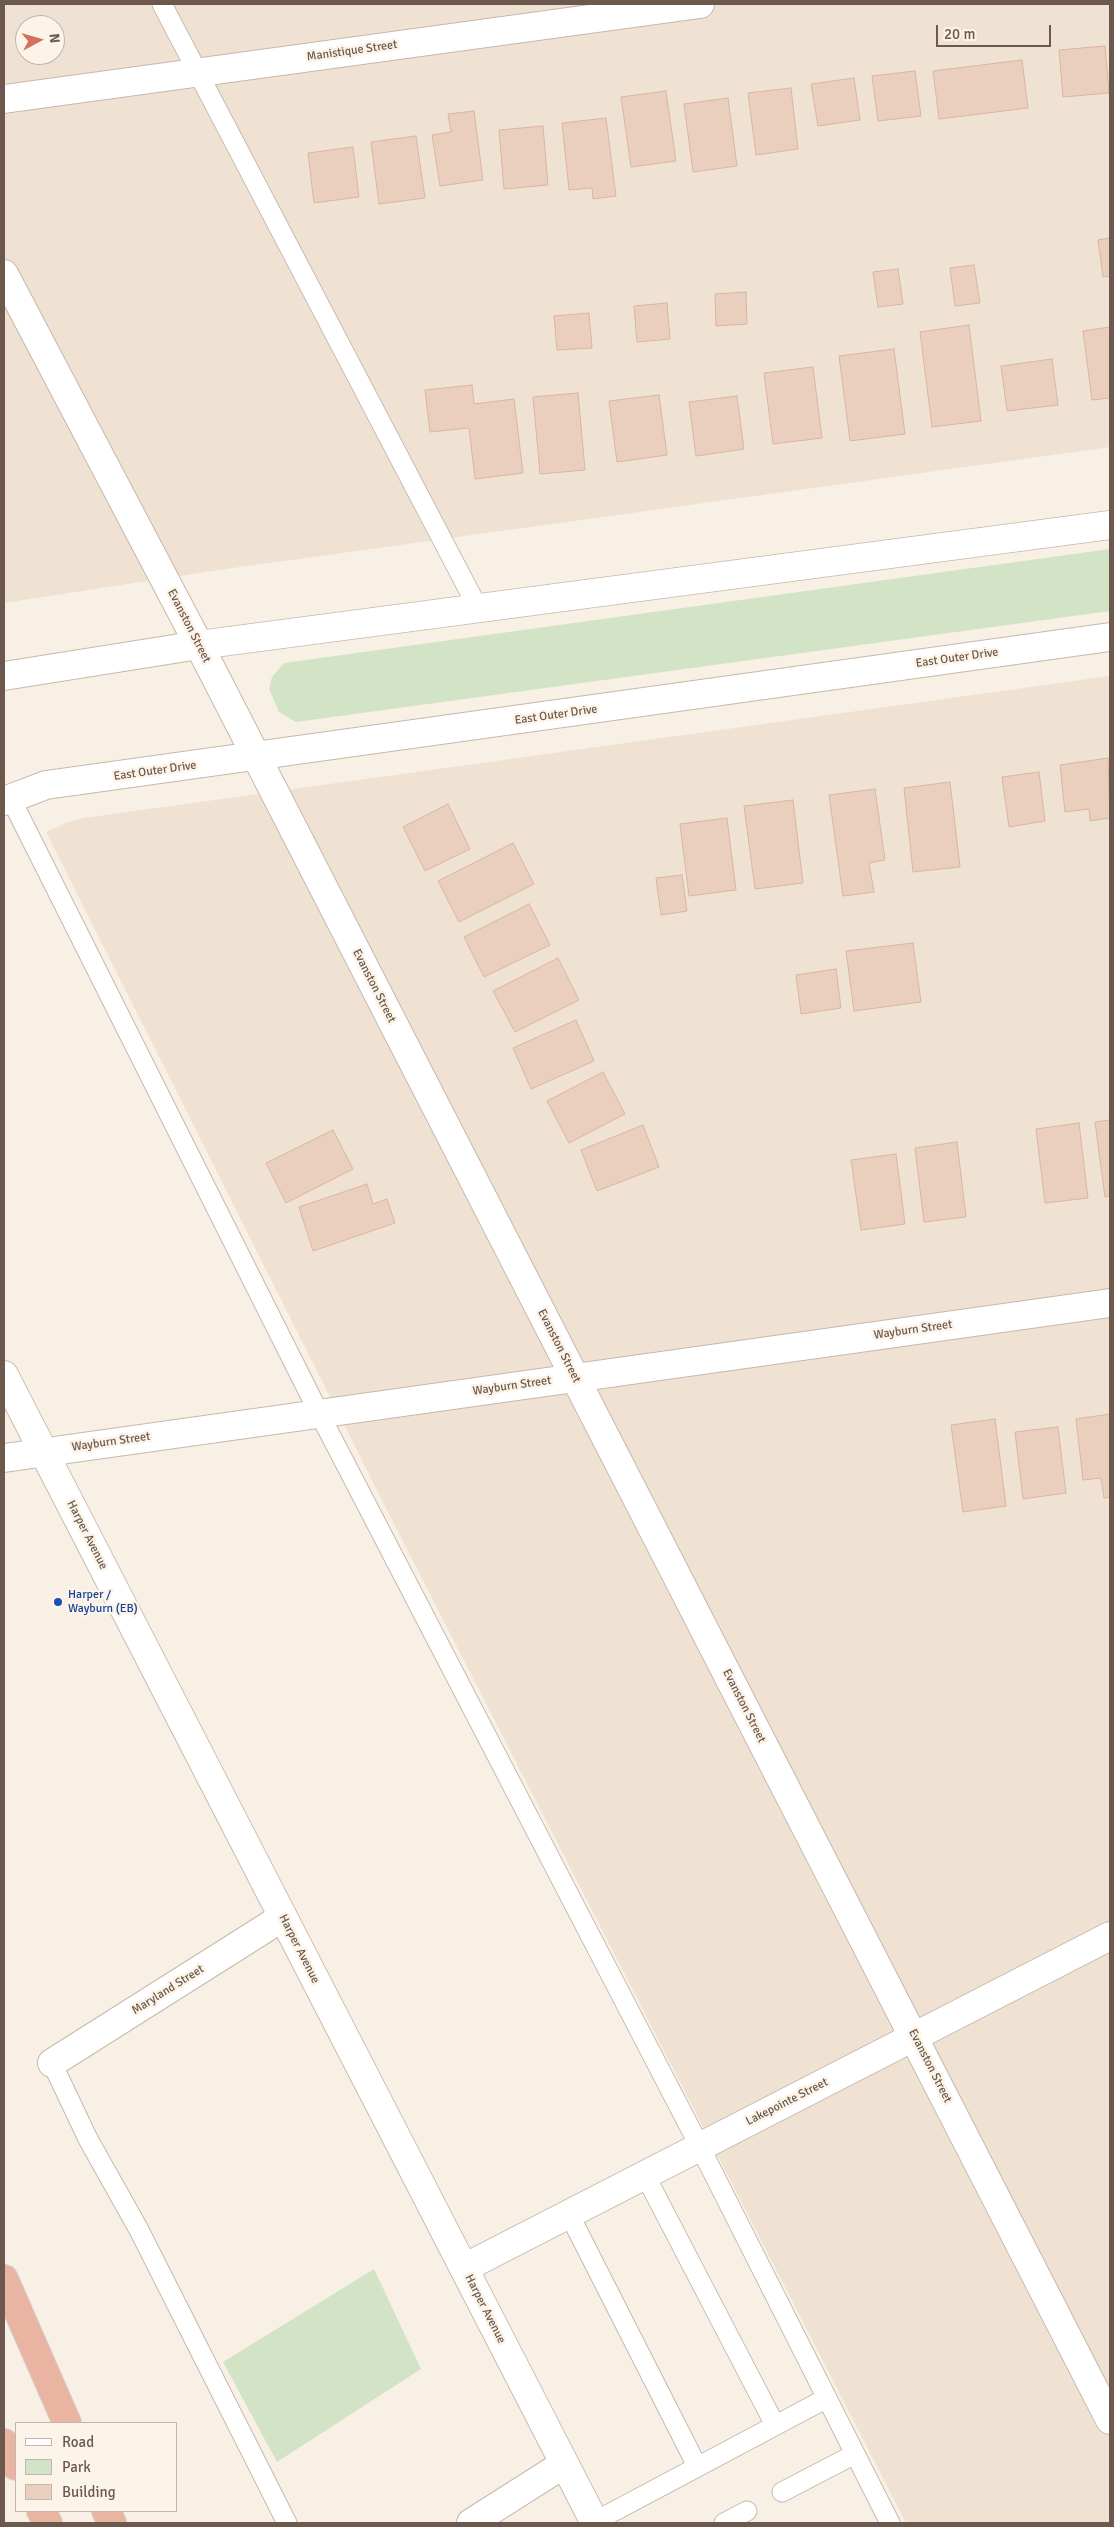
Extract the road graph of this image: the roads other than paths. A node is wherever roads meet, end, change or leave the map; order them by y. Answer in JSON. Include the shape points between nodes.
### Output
{"nodes":[{"id":1,"x":162,"y":4,"type":"edge"},
{"id":2,"x":700,"y":4,"type":"edge"},
{"id":3,"x":198,"y":72,"type":"junction"},
{"id":4,"x":4,"y":99,"type":"edge"},
{"id":5,"x":4,"y":274,"type":"edge"},
{"id":6,"x":1110,"y":524,"type":"edge"},
{"id":7,"x":478,"y":608,"type":"junction"},
{"id":8,"x":1110,"y":637,"type":"edge"},
{"id":9,"x":199,"y":645,"type":"junction"},
{"id":10,"x":4,"y":676,"type":"edge"},
{"id":11,"x":256,"y":757,"type":"junction"},
{"id":12,"x":7,"y":799,"type":"edge"},
{"id":13,"x":1110,"y":1303,"type":"edge"},
{"id":14,"x":4,"y":1374,"type":"edge"},
{"id":15,"x":575,"y":1378,"type":"junction"},
{"id":16,"x":319,"y":1413,"type":"junction"},
{"id":17,"x":43,"y":1451,"type":"junction"},
{"id":18,"x":4,"y":1458,"type":"edge"},
{"id":19,"x":283,"y":1917,"type":"junction"},
{"id":20,"x":1110,"y":1936,"type":"edge"},
{"id":21,"x":915,"y":2036,"type":"junction"},
{"id":22,"x":52,"y":2063,"type":"joint"},
{"id":23,"x":700,"y":2147,"type":"junction"},
{"id":24,"x":645,"y":2175,"type":"junction"},
{"id":25,"x":569,"y":2214,"type":"junction"},
{"id":26,"x":464,"y":2268,"type":"junction"},
{"id":27,"x":4,"y":2279,"type":"edge"},
{"id":28,"x":827,"y":2398,"type":"junction"},
{"id":29,"x":1110,"y":2420,"type":"edge"},
{"id":30,"x":68,"y":2422,"type":"edge"},
{"id":31,"x":775,"y":2425,"type":"junction"},
{"id":32,"x":4,"y":2443,"type":"edge"},
{"id":33,"x":856,"y":2454,"type":"junction"},
{"id":34,"x":15,"y":2464,"type":"edge"},
{"id":35,"x":564,"y":2464,"type":"junction"},
{"id":36,"x":697,"y":2466,"type":"junction"},
{"id":37,"x":782,"y":2492,"type":"dead end"},
{"id":38,"x":747,"y":2511,"type":"dead end"},
{"id":39,"x":42,"y":2512,"type":"edge"},
{"id":40,"x":594,"y":2522,"type":"edge"},
{"id":41,"x":48,"y":2523,"type":"edge"},
{"id":42,"x":287,"y":2523,"type":"edge"},
{"id":43,"x":471,"y":2523,"type":"edge"},
{"id":44,"x":724,"y":2523,"type":"edge"},
{"id":45,"x":890,"y":2523,"type":"edge"}],
"edges":[{"from":1,"to":3,"type":"lane"},
{"from":2,"to":3,"type":"street","name":"Manistique Street"},
{"from":3,"to":4,"type":"street","name":"Manistique Street"},
{"from":3,"to":7,"type":"lane"},
{"from":5,"to":9,"type":"street","name":"Evanston Street"},
{"from":6,"to":7,"type":"street"},
{"from":7,"to":9,"type":"street"},
{"from":8,"to":11,"type":"street","name":"East Outer Drive"},
{"from":9,"to":10,"type":"street"},
{"from":9,"to":11,"type":"street","name":"Evanston Street"},
{"from":11,"to":12,"type":"street","name":"East Outer Drive","via":[[46,785]]},
{"from":11,"to":15,"type":"street","name":"Evanston Street"},
{"from":12,"to":16,"type":"lane"},
{"from":13,"to":15,"type":"street","name":"Wayburn Street"},
{"from":14,"to":17,"type":"street","name":"Harper Avenue"},
{"from":15,"to":16,"type":"street","name":"Wayburn Street"},
{"from":15,"to":21,"type":"street","name":"Evanston Street"},
{"from":16,"to":17,"type":"street","name":"Wayburn Street"},
{"from":16,"to":23,"type":"lane"},
{"from":17,"to":18,"type":"street","name":"Wayburn Street"},
{"from":17,"to":19,"type":"street","name":"Harper Avenue"},
{"from":19,"to":22,"type":"street","name":"Maryland Street"},
{"from":19,"to":26,"type":"street","name":"Harper Avenue"},
{"from":20,"to":21,"type":"street","name":"Lakepointe Street"},
{"from":21,"to":23,"type":"street","name":"Lakepointe Street"},
{"from":21,"to":29,"type":"street","name":"Evanston Street"},
{"from":22,"to":42,"type":"lane","via":[[88,2139],[139,2230]]},
{"from":23,"to":24,"type":"street","name":"Lakepointe Street"},
{"from":23,"to":28,"type":"lane"},
{"from":24,"to":25,"type":"street","name":"Lakepointe Street"},
{"from":24,"to":31,"type":"lane"},
{"from":25,"to":26,"type":"street","name":"Lakepointe Street"},
{"from":25,"to":36,"type":"lane"},
{"from":26,"to":35,"type":"street","name":"Harper Avenue"},
{"from":27,"to":30,"type":"highway"},
{"from":28,"to":31,"type":"lane"},
{"from":28,"to":33,"type":"lane"},
{"from":31,"to":36,"type":"lane"},
{"from":32,"to":34,"type":"highway"},
{"from":33,"to":37,"type":"lane"},
{"from":33,"to":45,"type":"lane"},
{"from":35,"to":40,"type":"street","name":"Harper Avenue"},
{"from":35,"to":43,"type":"street"},
{"from":36,"to":40,"type":"lane"},
{"from":38,"to":44,"type":"lane"},
{"from":39,"to":41,"type":"highway"}]}
